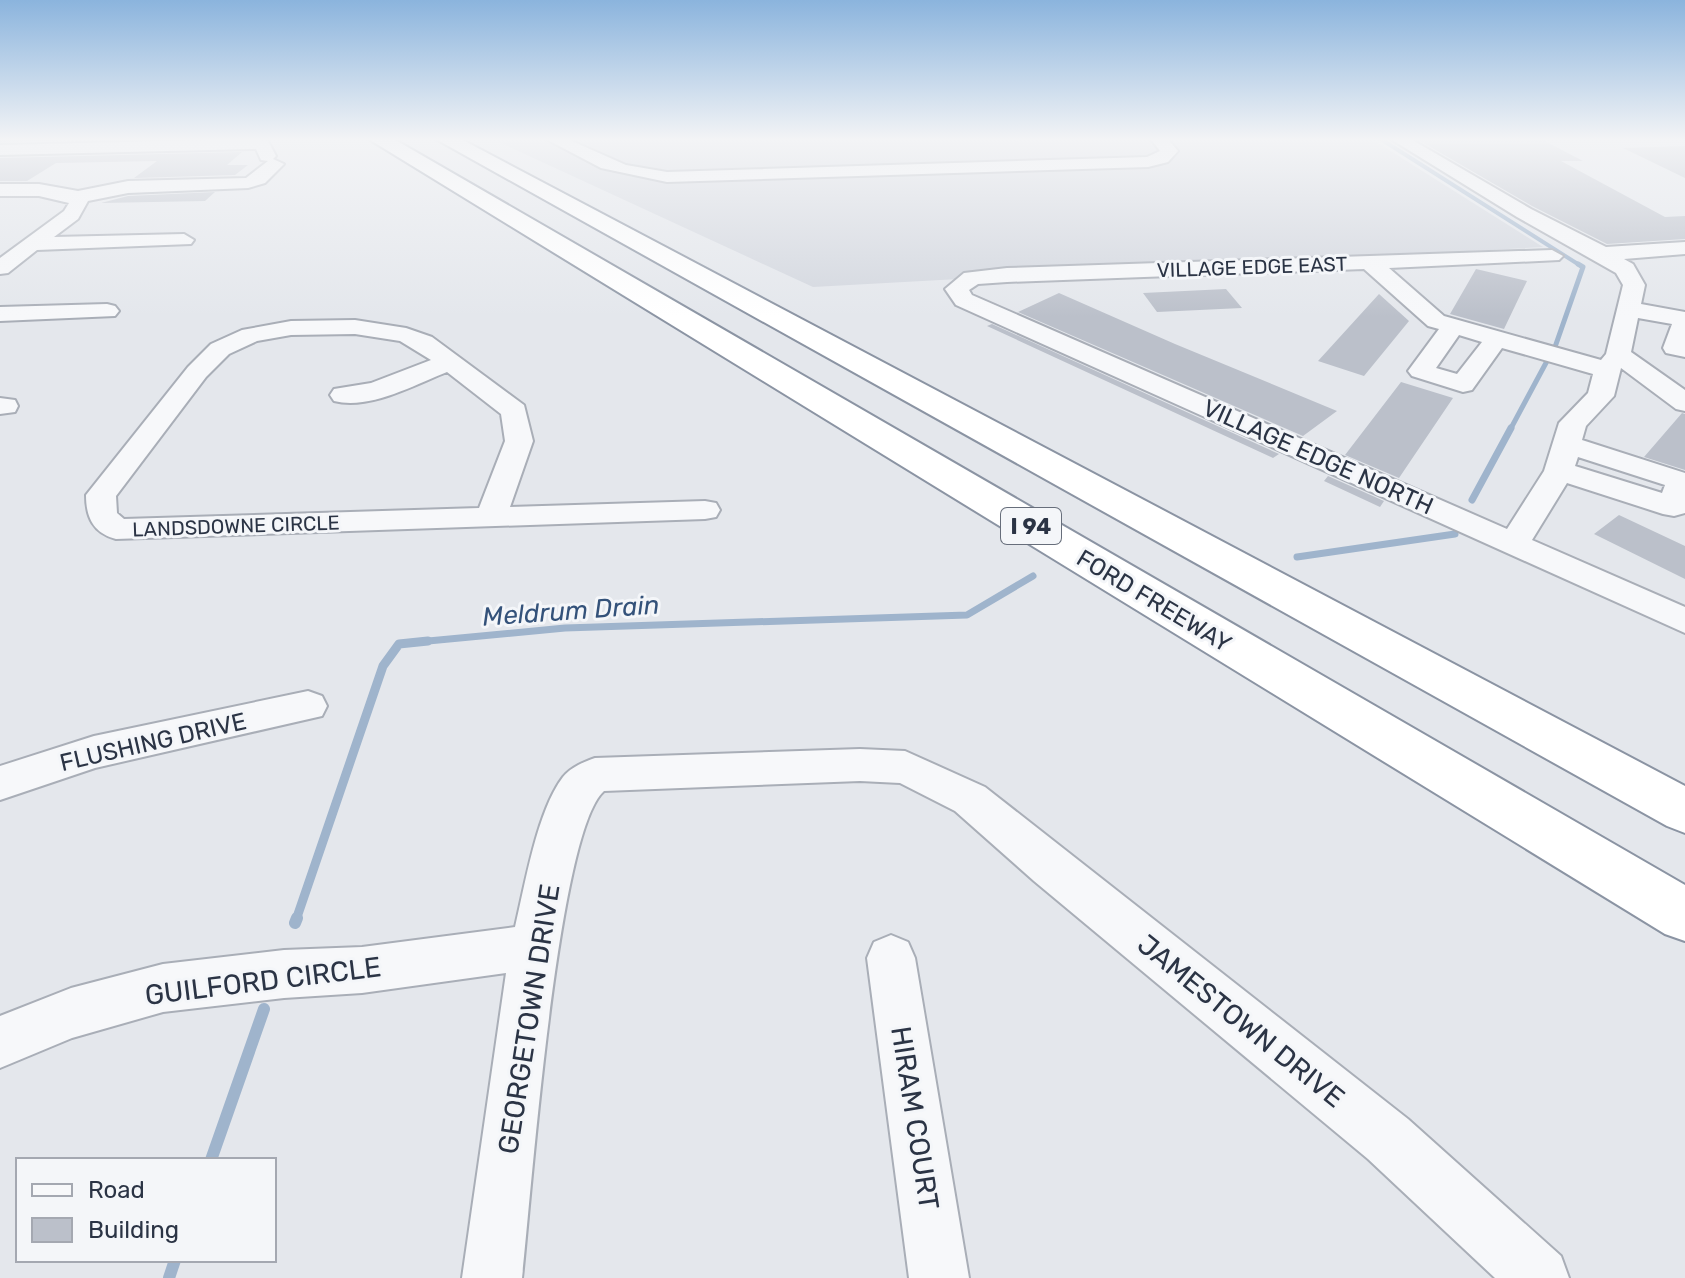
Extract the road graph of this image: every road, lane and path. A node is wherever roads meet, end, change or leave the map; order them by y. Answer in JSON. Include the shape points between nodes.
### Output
{"nodes":[{"id":1,"x":78,"y":197,"type":"edge"},
{"id":2,"x":477,"y":198,"type":"edge"},
{"id":3,"x":554,"y":198,"type":"edge"},
{"id":4,"x":1498,"y":198,"type":"edge"},
{"id":5,"x":184,"y":240,"type":"dead end"},
{"id":6,"x":34,"y":244,"type":"junction"},
{"id":7,"x":1685,"y":248,"type":"edge"},
{"id":8,"x":1603,"y":254,"type":"junction"},
{"id":9,"x":1552,"y":256,"type":"dead end"},
{"id":10,"x":1370,"y":263,"type":"junction"},
{"id":11,"x":0,"y":268,"type":"edge"},
{"id":12,"x":956,"y":289,"type":"joint"},
{"id":13,"x":1629,"y":309,"type":"junction"},
{"id":14,"x":107,"y":311,"type":"dead end"},
{"id":15,"x":0,"y":314,"type":"edge"},
{"id":16,"x":1685,"y":320,"type":"edge"},
{"id":17,"x":1453,"y":327,"type":"junction"},
{"id":18,"x":1496,"y":339,"type":"junction"},
{"id":19,"x":1685,"y":350,"type":"edge"},
{"id":20,"x":450,"y":362,"type":"junction"},
{"id":21,"x":1609,"y":374,"type":"junction"},
{"id":22,"x":343,"y":395,"type":"dead end"},
{"id":23,"x":1682,"y":402,"type":"edge"},
{"id":24,"x":705,"y":510,"type":"dead end"},
{"id":25,"x":491,"y":517,"type":"junction"},
{"id":26,"x":1514,"y":544,"type":"junction"},
{"id":27,"x":1685,"y":621,"type":"edge"},
{"id":28,"x":308,"y":706,"type":"dead end"},
{"id":29,"x":931,"y":780,"type":"joint"},
{"id":30,"x":0,"y":783,"type":"edge"},
{"id":31,"x":1685,"y":811,"type":"edge"},
{"id":32,"x":1685,"y":915,"type":"edge"},
{"id":33,"x":534,"y":947,"type":"junction"},
{"id":34,"x":891,"y":958,"type":"dead end"},
{"id":35,"x":0,"y":1042,"type":"edge"},
{"id":36,"x":492,"y":1278,"type":"edge"},
{"id":37,"x":939,"y":1278,"type":"edge"},
{"id":38,"x":1539,"y":1278,"type":"edge"}],
"edges":[{"from":1,"to":6,"type":"street","via":[[71,215]]},
{"from":2,"to":32,"type":"highway","name":"FORD FREEWAY","number":"I 94"},
{"from":3,"to":31,"type":"highway","number":"I 94"},
{"from":4,"to":8,"type":"street"},
{"from":5,"to":6,"type":"street"},
{"from":6,"to":11,"type":"street"},
{"from":7,"to":8,"type":"street"},
{"from":8,"to":13,"type":"street","via":[[1632,279]]},
{"from":9,"to":10,"type":"street","name":"VILLAGE EDGE EAST"},
{"from":10,"to":12,"type":"street","name":"VILLAGE EDGE EAST","via":[[982,277],[965,280]]},
{"from":10,"to":17,"type":"street","via":[[1426,315]]},
{"from":12,"to":26,"type":"street","name":"VILLAGE EDGE NORTH","via":[[964,300]]},
{"from":13,"to":16,"type":"street"},
{"from":13,"to":21,"type":"street"},
{"from":14,"to":15,"type":"street"},
{"from":16,"to":19,"type":"street","via":[[1675,348]]},
{"from":17,"to":18,"type":"street"},
{"from":17,"to":18,"type":"street","via":[[1421,371],[1463,384]]},
{"from":18,"to":21,"type":"street"},
{"from":20,"to":22,"type":"street","via":[[376,390]]},
{"from":20,"to":25,"type":"street","name":"LANDSDOWNE CIRCLE","via":[[514,411],[519,441]]},
{"from":20,"to":25,"type":"street","name":"LANDSDOWNE CIRCLE","via":[[406,335],[355,327],[251,335],[220,349],[197,372],[101,495],[102,515],[116,529]]},
{"from":21,"to":23,"type":"street"},
{"from":21,"to":23,"type":"street","via":[[1646,396]]},
{"from":21,"to":26,"type":"street","via":[[1573,423],[1563,457]]},
{"from":24,"to":25,"type":"street","name":"LANDSDOWNE CIRCLE"},
{"from":26,"to":27,"type":"street","name":"VILLAGE EDGE NORTH"},
{"from":28,"to":30,"type":"street","name":"FLUSHING DRIVE","via":[[94,752]]},
{"from":29,"to":33,"type":"street","name":"GEORGETOWN DRIVE","via":[[905,767],[860,765],[595,775],[578,789],[562,825]]},
{"from":29,"to":38,"type":"street","name":"JAMESTOWN DRIVE","via":[[970,799],[1388,1139]]},
{"from":33,"to":35,"type":"street","name":"GUILFORD CIRCLE","via":[[163,988],[71,1013]]},
{"from":33,"to":36,"type":"street","name":"GEORGETOWN DRIVE"},
{"from":34,"to":37,"type":"street","name":"HIRAM COURT"}]}
